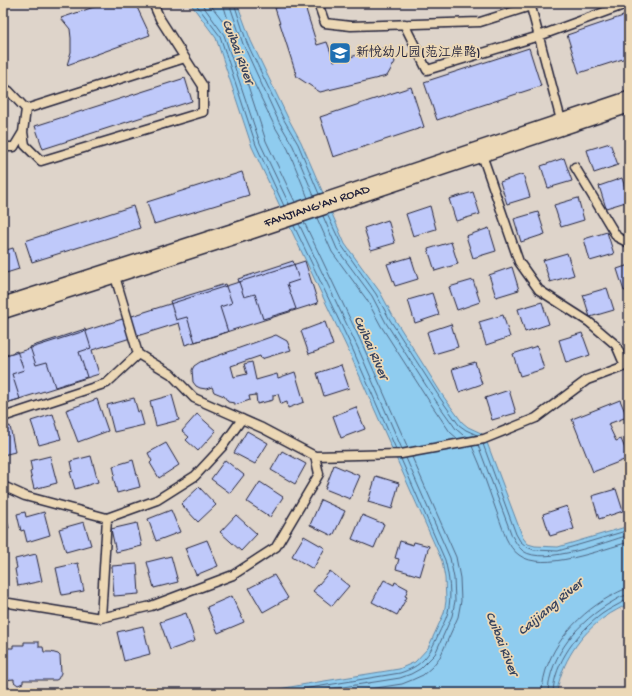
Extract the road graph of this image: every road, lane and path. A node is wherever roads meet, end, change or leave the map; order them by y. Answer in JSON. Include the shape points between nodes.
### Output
{"nodes":[{"id":1,"x":153,"y":3,"type":"edge"},
{"id":2,"x":318,"y":3,"type":"edge"},
{"id":3,"x":629,"y":3,"type":"edge"},
{"id":4,"x":531,"y":5,"type":"edge"},
{"id":5,"x":404,"y":24,"type":"junction"},
{"id":6,"x":539,"y":36,"type":"junction"},
{"id":7,"x":185,"y":58,"type":"junction"},
{"id":8,"x":3,"y":88,"type":"edge"},
{"id":9,"x":629,"y":102,"type":"edge"},
{"id":10,"x":26,"y":109,"type":"junction"},
{"id":11,"x":562,"y":124,"type":"junction"},
{"id":12,"x":23,"y":132,"type":"junction"},
{"id":13,"x":3,"y":147,"type":"edge"},
{"id":14,"x":481,"y":152,"type":"junction"},
{"id":15,"x":575,"y":167,"type":"dead end"},
{"id":16,"x":629,"y":244,"type":"edge"},
{"id":17,"x":114,"y":272,"type":"junction"},
{"id":18,"x":3,"y":308,"type":"edge"},
{"id":19,"x":138,"y":354,"type":"junction"},
{"id":20,"x":627,"y":366,"type":"edge"},
{"id":21,"x":3,"y":418,"type":"edge"},
{"id":22,"x":242,"y":419,"type":"junction"},
{"id":23,"x":315,"y":456,"type":"junction"},
{"id":24,"x":3,"y":486,"type":"edge"},
{"id":25,"x":107,"y":518,"type":"junction"},
{"id":26,"x":3,"y":602,"type":"edge"},
{"id":27,"x":102,"y":618,"type":"junction"}],
"edges":[{"from":1,"to":7,"type":"lane"},
{"from":2,"to":5,"type":"lane","via":[[325,23],[351,26]]},
{"from":3,"to":6,"type":"lane"},
{"from":4,"to":5,"type":"lane","via":[[480,22]]},
{"from":4,"to":6,"type":"lane"},
{"from":5,"to":6,"type":"lane","via":[[427,70]]},
{"from":6,"to":11,"type":"lane"},
{"from":7,"to":10,"type":"lane"},
{"from":7,"to":12,"type":"lane","via":[[203,86],[203,112],[41,161],[24,145]]},
{"from":8,"to":10,"type":"lane"},
{"from":9,"to":11,"type":"street","name":"FANJIANG'AN ROAD"},
{"from":10,"to":12,"type":"lane"},
{"from":11,"to":14,"type":"street","name":"FANJIANG'AN ROAD"},
{"from":12,"to":13,"type":"lane","via":[[14,147]]},
{"from":14,"to":17,"type":"street","name":"FANJIANG'AN ROAD"},
{"from":14,"to":20,"type":"lane","via":[[519,262],[539,290],[589,322],[616,344]]},
{"from":15,"to":16,"type":"lane","via":[[617,237]]},
{"from":17,"to":18,"type":"street","name":"FANJIANG'AN ROAD"},
{"from":17,"to":19,"type":"lane"},
{"from":19,"to":21,"type":"lane","via":[[107,383]]},
{"from":19,"to":22,"type":"lane","via":[[171,374],[194,398]]},
{"from":20,"to":23,"type":"lane","via":[[587,380],[536,418],[484,439],[401,454]]},
{"from":22,"to":23,"type":"lane"},
{"from":22,"to":25,"type":"lane","via":[[222,447],[195,476],[157,500]]},
{"from":23,"to":27,"type":"lane","via":[[319,474],[276,546],[232,575],[151,606]]},
{"from":24,"to":25,"type":"lane","via":[[25,496]]},
{"from":25,"to":27,"type":"lane"},
{"from":26,"to":27,"type":"lane"}]}
